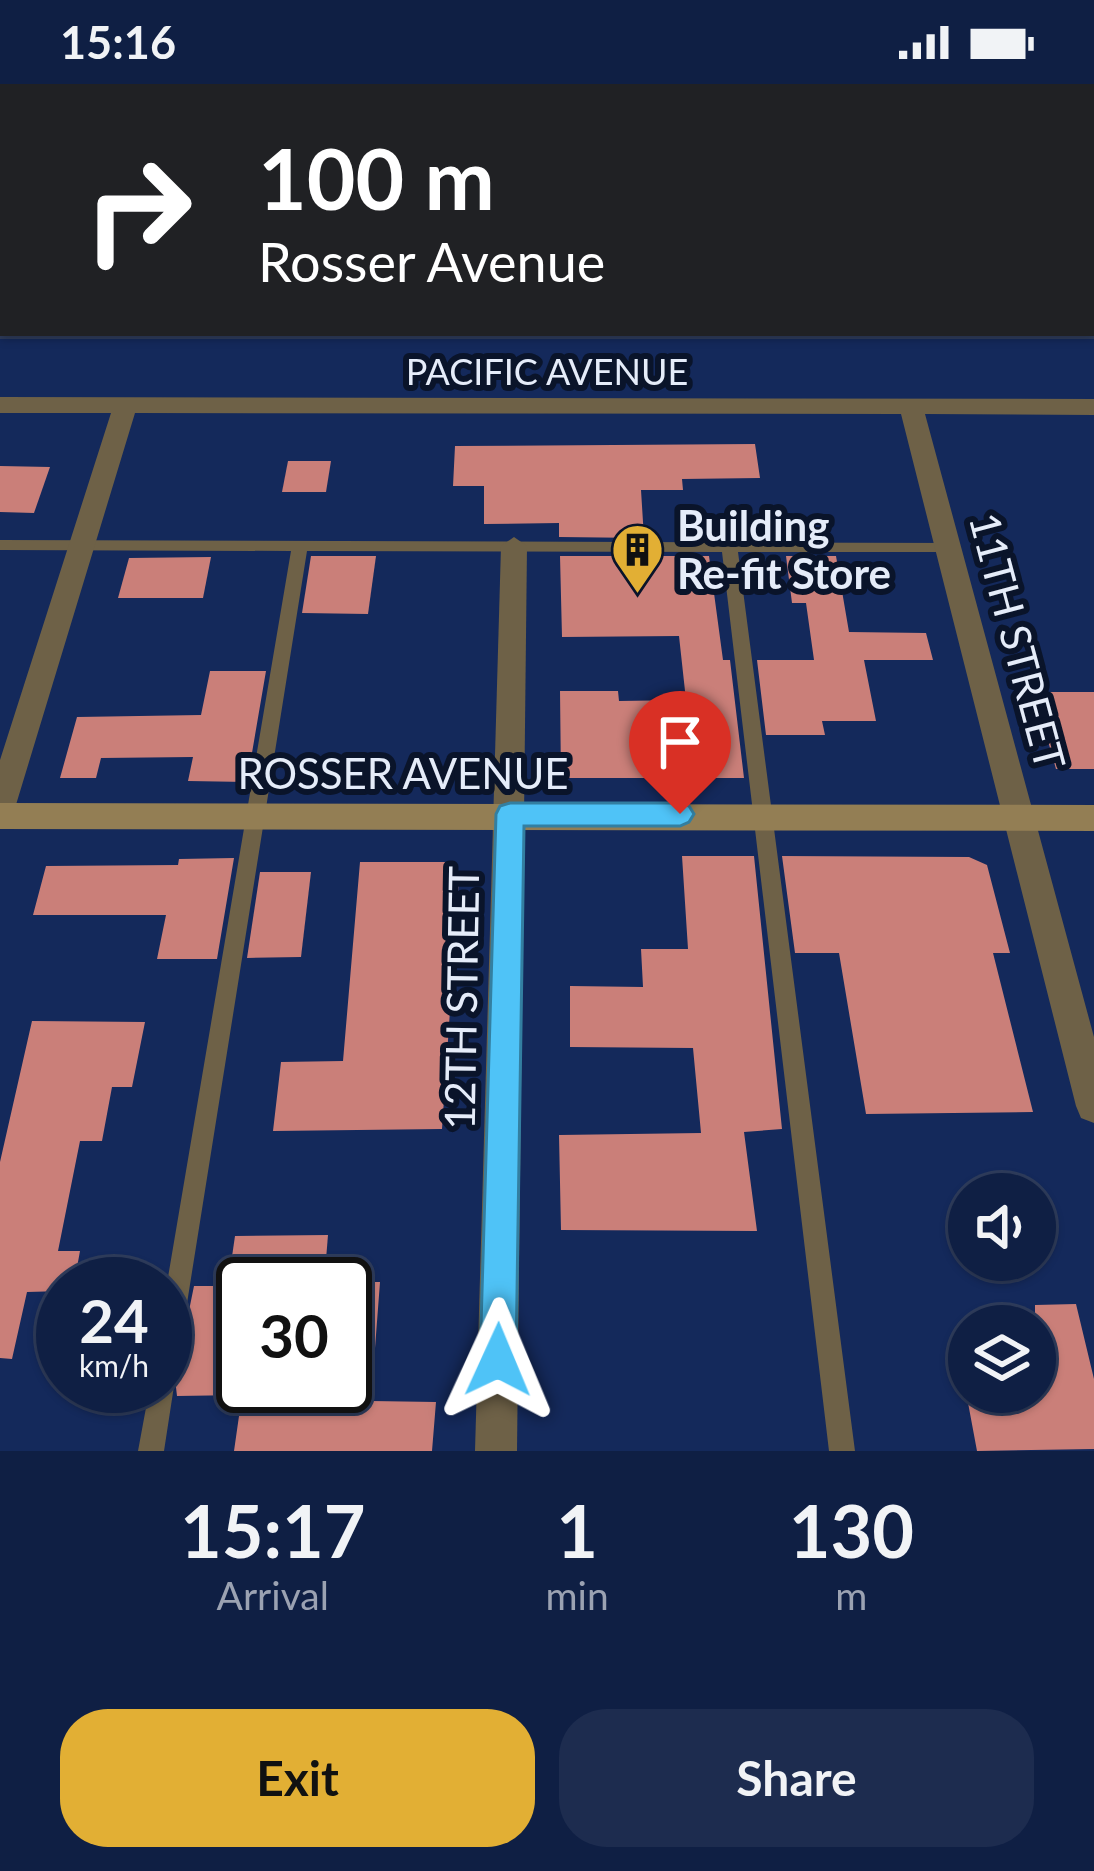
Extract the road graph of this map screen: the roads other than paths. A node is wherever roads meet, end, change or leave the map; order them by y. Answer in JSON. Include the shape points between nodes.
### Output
{"nodes":[{"id":1,"x":0,"y":405,"type":"edge"},
{"id":2,"x":125,"y":406,"type":"junction"},
{"id":3,"x":911,"y":407,"type":"junction"},
{"id":4,"x":1094,"y":407,"type":"edge"},
{"id":5,"x":0,"y":545,"type":"edge"},
{"id":6,"x":81,"y":545,"type":"junction"},
{"id":7,"x":300,"y":546,"type":"junction"},
{"id":8,"x":514,"y":546,"type":"junction"},
{"id":9,"x":729,"y":547,"type":"junction"},
{"id":10,"x":949,"y":547,"type":"junction"},
{"id":11,"x":0,"y":812,"type":"edge"},
{"id":12,"x":510,"y":814,"type":"junction"},
{"id":13,"x":764,"y":814,"type":"junction"},
{"id":14,"x":255,"y":815,"type":"junction"},
{"id":15,"x":1022,"y":818,"type":"junction"},
{"id":16,"x":1094,"y":818,"type":"edge"},
{"id":17,"x":1094,"y":1106,"type":"edge"},
{"id":18,"x":183,"y":1257,"type":"edge"},
{"id":19,"x":157,"y":1413,"type":"edge"},
{"id":20,"x":151,"y":1451,"type":"edge"},
{"id":21,"x":496,"y":1451,"type":"edge"},
{"id":22,"x":842,"y":1451,"type":"edge"}],
"edges":[{"from":1,"to":2,"type":"street","name":"PACIFIC AVENUE"},
{"from":2,"to":3,"type":"street","name":"PACIFIC AVENUE"},
{"from":2,"to":6,"type":"street"},
{"from":3,"to":4,"type":"street","name":"PACIFIC AVENUE"},
{"from":3,"to":10,"type":"street","name":"11TH STREET"},
{"from":5,"to":6,"type":"lane"},
{"from":6,"to":7,"type":"lane"},
{"from":6,"to":11,"type":"street"},
{"from":7,"to":8,"type":"lane"},
{"from":7,"to":14,"type":"lane"},
{"from":8,"to":9,"type":"lane"},
{"from":8,"to":12,"type":"street","name":"12TH STREET"},
{"from":9,"to":10,"type":"lane"},
{"from":9,"to":13,"type":"lane"},
{"from":10,"to":15,"type":"street","name":"11TH STREET"},
{"from":11,"to":14,"type":"street","name":"ROSSER AVENUE"},
{"from":12,"to":13,"type":"street","name":"ROSSER AVENUE"},
{"from":12,"to":14,"type":"street","name":"ROSSER AVENUE"},
{"from":12,"to":21,"type":"street","name":"12TH STREET"},
{"from":13,"to":15,"type":"street","name":"ROSSER AVENUE"},
{"from":13,"to":22,"type":"lane"},
{"from":14,"to":18,"type":"lane"},
{"from":15,"to":16,"type":"street","name":"ROSSER AVENUE"},
{"from":15,"to":17,"type":"street","name":"11TH STREET"},
{"from":19,"to":20,"type":"lane"}]}
